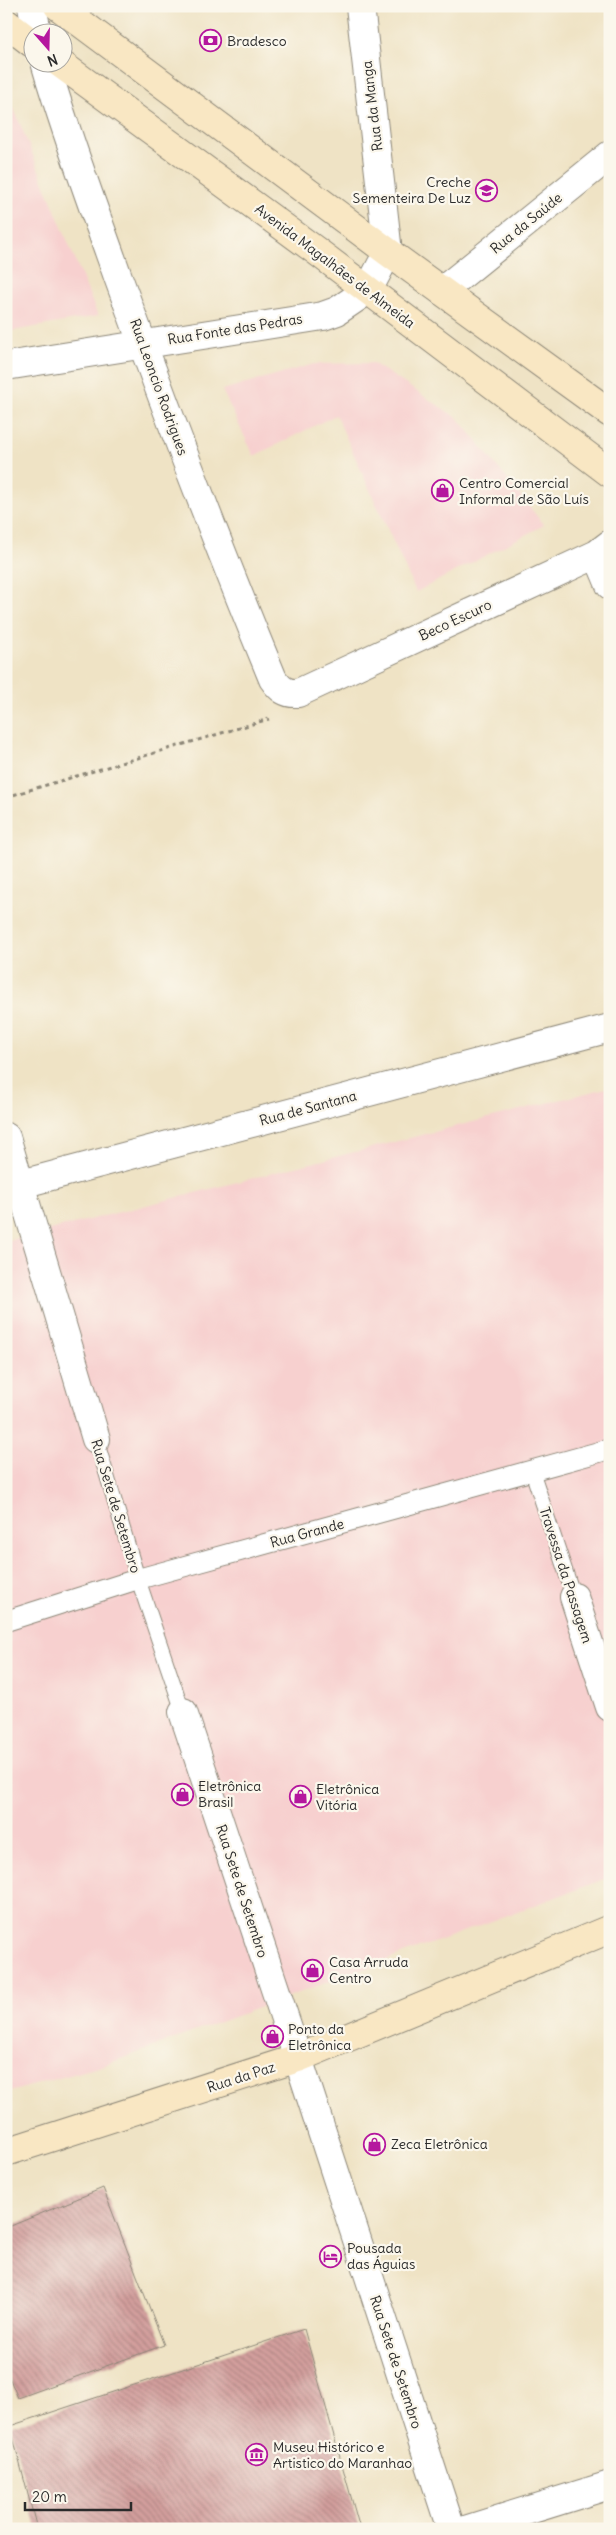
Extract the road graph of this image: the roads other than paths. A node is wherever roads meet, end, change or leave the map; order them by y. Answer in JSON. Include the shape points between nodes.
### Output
{"nodes":[{"id":1,"x":32,"y":6,"type":"edge"},
{"id":2,"x":58,"y":6,"type":"edge"},
{"id":3,"x":360,"y":6,"type":"edge"},
{"id":4,"x":35,"y":22,"type":"edge"},
{"id":5,"x":6,"y":23,"type":"edge"},
{"id":6,"x":22,"y":35,"type":"edge"},
{"id":7,"x":48,"y":72,"type":"edge"},
{"id":8,"x":72,"y":72,"type":"edge"},
{"id":9,"x":610,"y":155,"type":"edge"},
{"id":10,"x":388,"y":252,"type":"junction"},
{"id":11,"x":368,"y":290,"type":"junction"},
{"id":12,"x":442,"y":291,"type":"junction"},
{"id":13,"x":142,"y":344,"type":"junction"},
{"id":14,"x":6,"y":366,"type":"edge"},
{"id":15,"x":610,"y":413,"type":"edge"},
{"id":16,"x":610,"y":473,"type":"edge"},
{"id":17,"x":604,"y":549,"type":"edge"},
{"id":18,"x":610,"y":585,"type":"edge"},
{"id":19,"x":298,"y":693,"type":"joint"},
{"id":20,"x":610,"y":1028,"type":"edge"},
{"id":21,"x":6,"y":1136,"type":"edge"},
{"id":22,"x":13,"y":1187,"type":"edge"},
{"id":23,"x":96,"y":1439,"type":"joint"},
{"id":24,"x":610,"y":1449,"type":"edge"},
{"id":25,"x":532,"y":1471,"type":"junction"},
{"id":26,"x":138,"y":1579,"type":"junction"},
{"id":27,"x":574,"y":1597,"type":"joint"},
{"id":28,"x":6,"y":1621,"type":"edge"},
{"id":29,"x":610,"y":1707,"type":"edge"},
{"id":30,"x":183,"y":1712,"type":"joint"},
{"id":31,"x":610,"y":1929,"type":"edge"},
{"id":32,"x":298,"y":2058,"type":"junction"},
{"id":33,"x":6,"y":2152,"type":"edge"},
{"id":34,"x":610,"y":2486,"type":"edge"},
{"id":35,"x":451,"y":2529,"type":"edge"},
{"id":36,"x":468,"y":2529,"type":"edge"}],
"edges":[{"from":1,"to":4,"type":"street"},
{"from":2,"to":10,"type":"main road"},
{"from":3,"to":10,"type":"street","name":"Rua da Manga"},
{"from":5,"to":6,"type":"main road"},
{"from":7,"to":13,"type":"street","name":"Rua Leoncio Rodrigues"},
{"from":8,"to":11,"type":"main road","name":"Avenida Magalhães de Almeida"},
{"from":9,"to":12,"type":"street","name":"Rua da Saúde"},
{"from":10,"to":11,"type":"street"},
{"from":10,"to":12,"type":"main road"},
{"from":11,"to":13,"type":"street","name":"Rua Fonte das Pedras","via":[[324,316]]},
{"from":11,"to":16,"type":"main road","name":"Avenida Magalhães de Almeida"},
{"from":12,"to":15,"type":"main road"},
{"from":13,"to":14,"type":"street","name":"Rua Fonte das Pedras"},
{"from":13,"to":19,"type":"street","name":"Rua Leoncio Rodrigues","via":[[273,679],[284,691]]},
{"from":17,"to":18,"type":"street"},
{"from":17,"to":19,"type":"street","name":"Beco Escuro"},
{"from":20,"to":22,"type":"street","name":"Rua de Santana"},
{"from":21,"to":22,"type":"street","name":"Rua Sete de Setembro"},
{"from":22,"to":23,"type":"street","name":"Rua Sete de Setembro"},
{"from":23,"to":26,"type":"lane","name":"Rua Sete de Setembro"},
{"from":24,"to":25,"type":"street","name":"Rua Grande"},
{"from":25,"to":26,"type":"street","name":"Rua Grande"},
{"from":25,"to":27,"type":"lane","name":"Travessa da Passagem"},
{"from":26,"to":28,"type":"street","name":"Rua Grande"},
{"from":26,"to":30,"type":"lane","name":"Rua Sete de Setembro"},
{"from":27,"to":29,"type":"street","name":"Travessa da Passagem"},
{"from":30,"to":32,"type":"street","name":"Rua Sete de Setembro"},
{"from":31,"to":32,"type":"main road","name":"Rua da Paz"},
{"from":32,"to":33,"type":"main road","name":"Rua da Paz"},
{"from":32,"to":35,"type":"street","name":"Rua Sete de Setembro"},
{"from":34,"to":36,"type":"street"}]}
